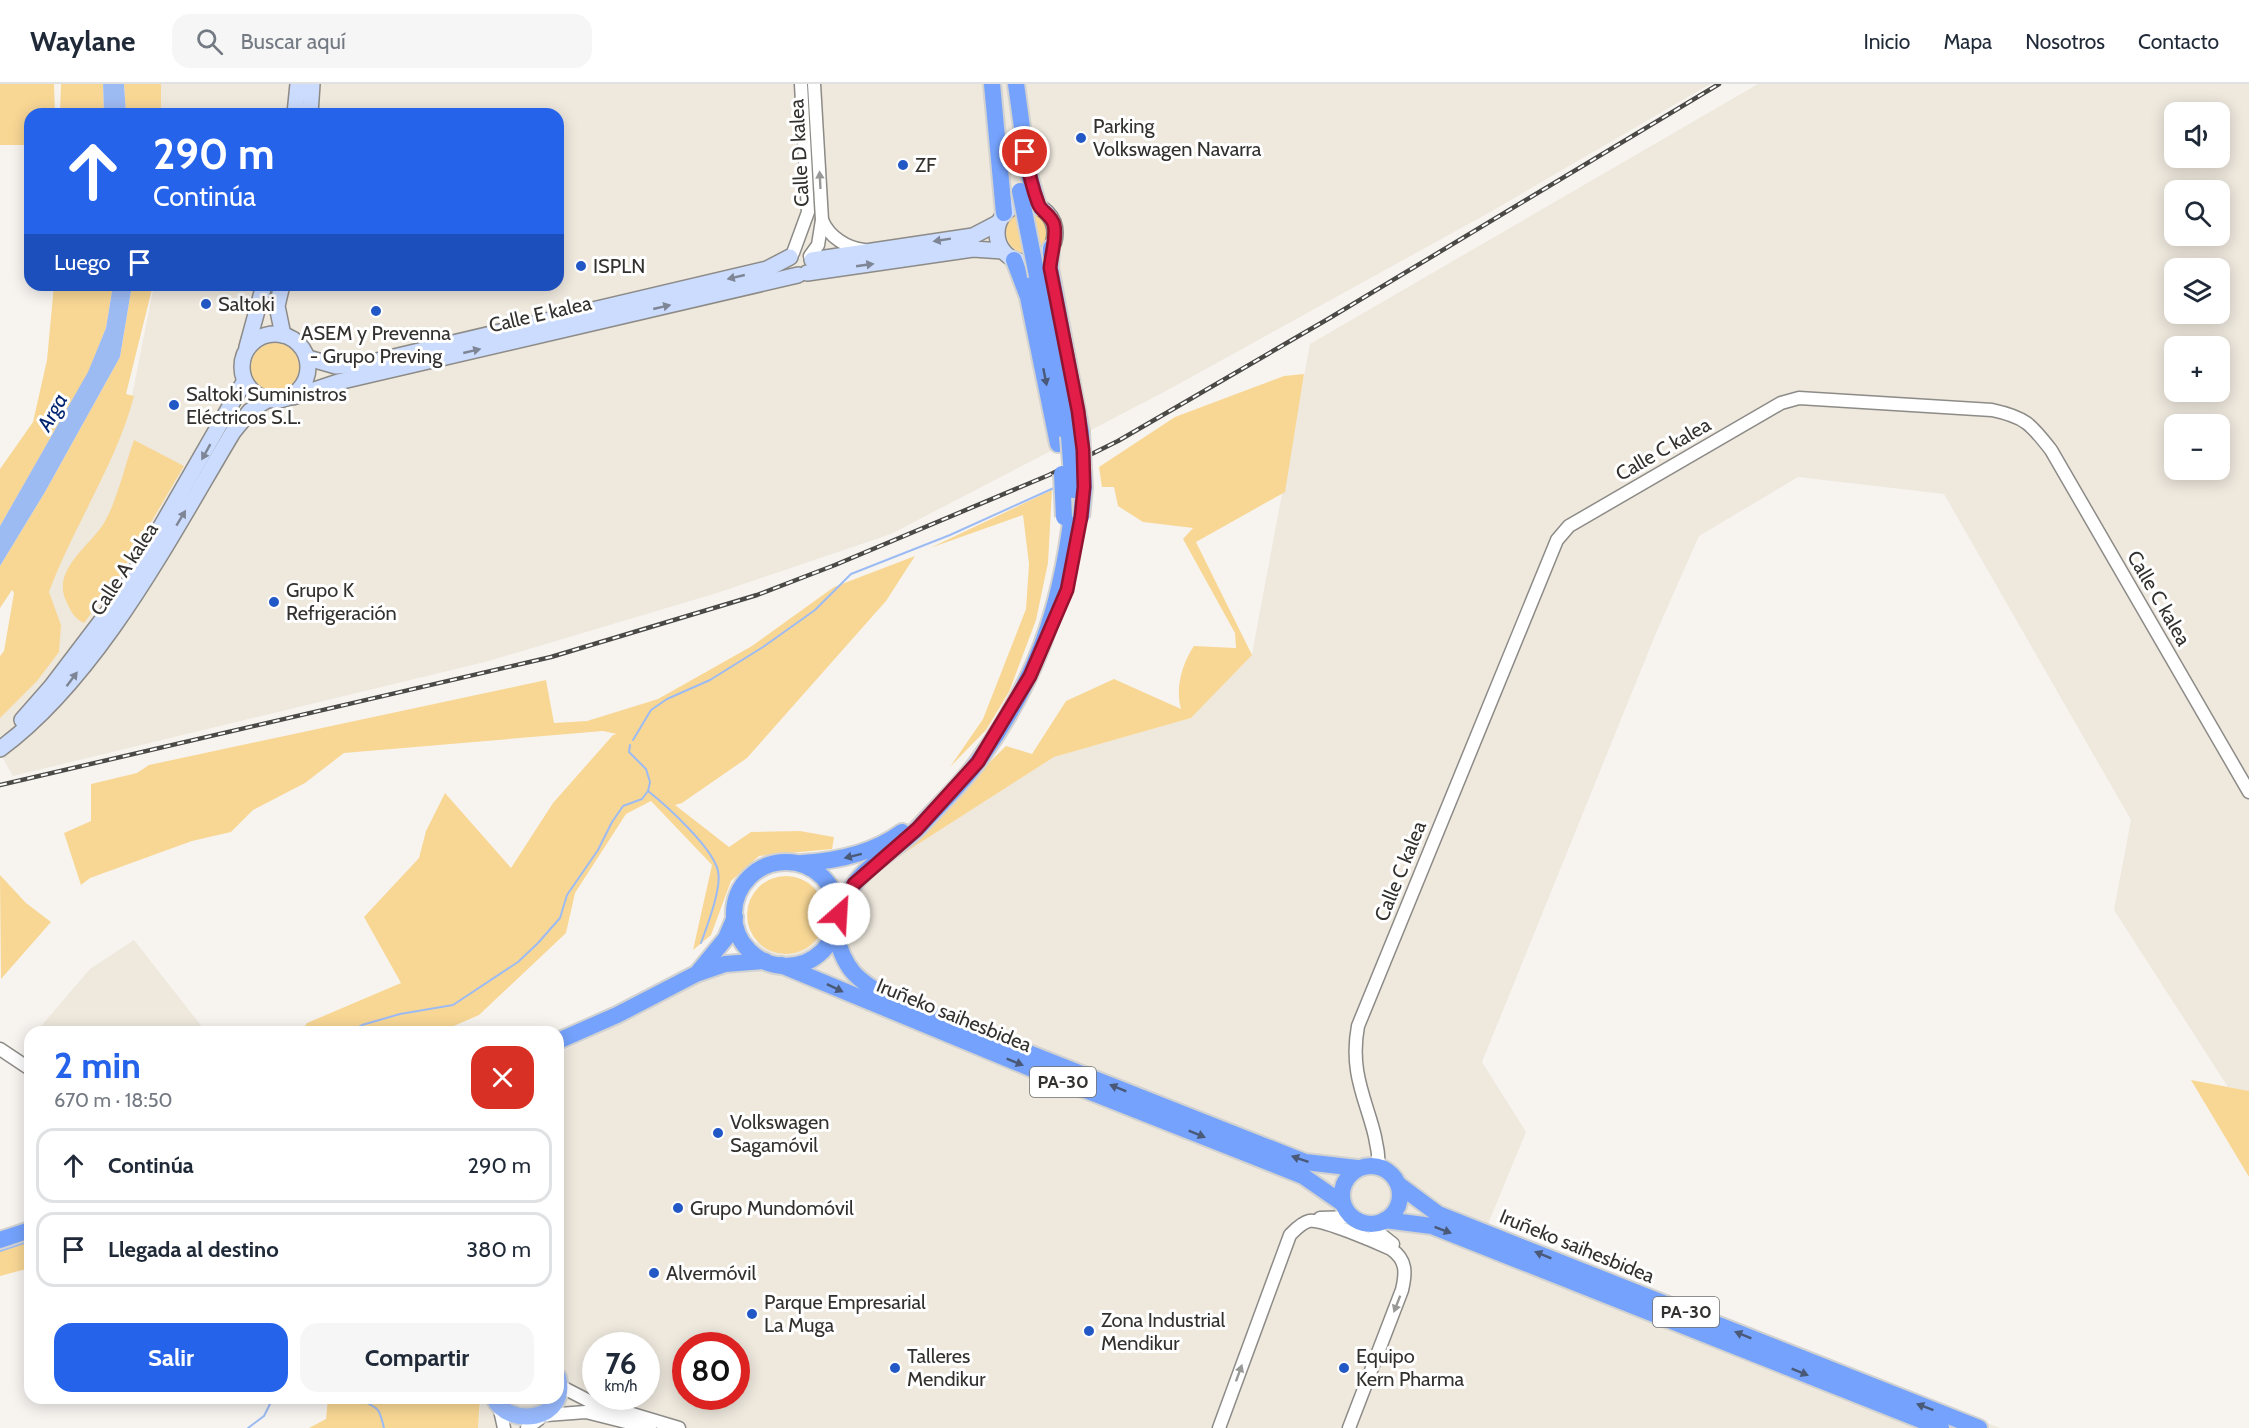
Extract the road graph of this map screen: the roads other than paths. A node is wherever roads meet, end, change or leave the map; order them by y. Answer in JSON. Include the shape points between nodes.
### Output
{"nodes":[{"id":1,"x":298,"y":84,"type":"edge"},
{"id":2,"x":312,"y":84,"type":"edge"},
{"id":3,"x":801,"y":84,"type":"edge"},
{"id":4,"x":814,"y":84,"type":"edge"},
{"id":5,"x":992,"y":84,"type":"edge"},
{"id":6,"x":1005,"y":84,"type":"edge"},
{"id":7,"x":1016,"y":84,"type":"edge"},
{"id":8,"x":296,"y":108,"type":"edge"},
{"id":9,"x":310,"y":108,"type":"edge"},
{"id":10,"x":1038,"y":206,"type":"junction"},
{"id":11,"x":1000,"y":218,"type":"junction"},
{"id":12,"x":822,"y":220,"type":"junction"},
{"id":13,"x":1051,"y":248,"type":"junction"},
{"id":14,"x":871,"y":251,"type":"junction"},
{"id":15,"x":791,"y":255,"type":"junction"},
{"id":16,"x":1008,"y":255,"type":"junction"},
{"id":17,"x":807,"y":266,"type":"junction"},
{"id":18,"x":262,"y":291,"type":"edge"},
{"id":19,"x":281,"y":291,"type":"edge"},
{"id":20,"x":283,"y":334,"type":"junction"},
{"id":21,"x":247,"y":347,"type":"junction"},
{"id":22,"x":308,"y":358,"type":"junction"},
{"id":23,"x":244,"y":382,"type":"junction"},
{"id":24,"x":293,"y":397,"type":"junction"},
{"id":25,"x":267,"y":400,"type":"junction"},
{"id":26,"x":1069,"y":437,"type":"junction"},
{"id":27,"x":1072,"y":516,"type":"junction"},
{"id":28,"x":1052,"y":623,"type":"junction"},
{"id":29,"x":0,"y":737,"type":"edge"},
{"id":30,"x":0,"y":748,"type":"edge"},
{"id":31,"x":2249,"y":792,"type":"edge"},
{"id":32,"x":939,"y":806,"type":"junction"},
{"id":33,"x":798,"y":864,"type":"junction"},
{"id":34,"x":839,"y":914,"type":"junction"},
{"id":35,"x":735,"y":917,"type":"junction"},
{"id":36,"x":836,"y":932,"type":"junction"},
{"id":37,"x":765,"y":961,"type":"junction"},
{"id":38,"x":781,"y":965,"type":"junction"},
{"id":39,"x":696,"y":974,"type":"junction"},
{"id":40,"x":564,"y":1038,"type":"edge"},
{"id":41,"x":0,"y":1049,"type":"edge"},
{"id":42,"x":24,"y":1065,"type":"edge"},
{"id":43,"x":1379,"y":1166,"type":"junction"},
{"id":44,"x":1357,"y":1168,"type":"junction"},
{"id":45,"x":1399,"y":1185,"type":"junction"},
{"id":46,"x":1347,"y":1210,"type":"junction"},
{"id":47,"x":1310,"y":1220,"type":"junction"},
{"id":48,"x":1386,"y":1220,"type":"junction"},
{"id":49,"x":1368,"y":1224,"type":"junction"},
{"id":50,"x":24,"y":1232,"type":"edge"},
{"id":51,"x":0,"y":1240,"type":"edge"},
{"id":52,"x":1401,"y":1256,"type":"junction"},
{"id":53,"x":564,"y":1384,"type":"edge"},
{"id":54,"x":497,"y":1404,"type":"edge"},
{"id":55,"x":555,"y":1404,"type":"edge"},
{"id":56,"x":537,"y":1421,"type":"edge"},
{"id":57,"x":504,"y":1428,"type":"edge"},
{"id":58,"x":650,"y":1428,"type":"edge"},
{"id":59,"x":679,"y":1428,"type":"edge"},
{"id":60,"x":1218,"y":1428,"type":"edge"},
{"id":61,"x":1349,"y":1428,"type":"edge"},
{"id":62,"x":1941,"y":1428,"type":"edge"},
{"id":63,"x":1979,"y":1428,"type":"edge"}],
"edges":[{"from":1,"to":8,"type":"main road"},
{"from":2,"to":9,"type":"main road"},
{"from":3,"to":15,"type":"street","name":"Calle D kalea","via":[[808,212]]},
{"from":12,"to":4,"type":"street","name":"Calle D kalea","one_way":true},
{"from":5,"to":11,"type":"highway"},
{"from":6,"to":26,"type":"highway","bridge":true,"via":[[1020,191]]},
{"from":7,"to":10,"type":"highway","via":[[1028,171]]},
{"from":10,"to":11,"type":"main road","via":[[1014,206]]},
{"from":10,"to":13,"type":"main road","via":[[1054,224]]},
{"from":11,"to":14,"type":"main road","name":"Calle E kalea","one_way":true,"via":[[973,236]]},
{"from":11,"to":16,"type":"main road","via":[[996,233]]},
{"from":12,"to":14,"type":"street","name":"Calle D kalea","via":[[826,229],[852,248]]},
{"from":12,"to":17,"type":"street","name":"Calle D kalea","via":[[818,245]]},
{"from":13,"to":16,"type":"main road","via":[[1034,261]]},
{"from":13,"to":26,"type":"highway"},
{"from":14,"to":17,"type":"main road","name":"Calle E kalea"},
{"from":15,"to":17,"type":"main road","via":[[802,251]]},
{"from":15,"to":17,"type":"main road","via":[[788,266]]},
{"from":15,"to":22,"type":"main road","name":"Calle E kalea","one_way":true,"via":[[767,269],[364,364],[336,366]]},
{"from":17,"to":16,"type":"main road","name":"Calle E kalea","one_way":true,"via":[[974,249]]},
{"from":16,"to":26,"type":"highway","one_way":true,"via":[[1028,297]]},
{"from":24,"to":17,"type":"main road","name":"Calle E kalea","one_way":true,"via":[[338,382]]},
{"from":18,"to":21,"type":"main road"},
{"from":19,"to":20,"type":"main road","via":[[277,306]]},
{"from":20,"to":21,"type":"main road","via":[[271,334]]},
{"from":20,"to":22,"type":"main road","via":[[303,347]]},
{"from":21,"to":23,"type":"main road","via":[[240,361]]},
{"from":22,"to":24,"type":"main road","via":[[305,384]]},
{"from":23,"to":25,"type":"main road","via":[[248,389]]},
{"from":23,"to":29,"type":"main road","name":"Calle A kalea","one_way":true,"via":[[124,591],[26,717]]},
{"from":24,"to":25,"type":"main road"},
{"from":30,"to":25,"type":"main road","name":"Calle A kalea","one_way":true,"via":[[31,726],[66,688],[132,600],[233,432],[250,411]]},
{"from":26,"to":27,"type":"highway","bridge":true},
{"from":27,"to":28,"type":"highway"},
{"from":27,"to":28,"type":"highway","via":[[1067,590]]},
{"from":28,"to":32,"type":"highway","via":[[1014,707],[978,762]]},
{"from":31,"to":43,"type":"street","name":"Calle C kalea","via":[[2050,450],[2031,424],[2015,415],[1992,410],[1799,398],[1781,403],[1569,526],[1557,540],[1358,1026],[1354,1063]]},
{"from":32,"to":33,"type":"highway","one_way":true,"via":[[862,853]]},
{"from":32,"to":34,"type":"highway","via":[[854,884]]},
{"from":33,"to":34,"type":"highway","number":"PA-30","via":[[814,870],[827,882],[836,897]]},
{"from":33,"to":35,"type":"highway","number":"PA-30","via":[[772,865],[750,878],[740,892]]},
{"from":34,"to":36,"type":"highway","number":"PA-30"},
{"from":35,"to":37,"type":"highway","number":"PA-30","via":[[746,948]]},
{"from":35,"to":39,"type":"highway","number":"PA-30","via":[[726,938]]},
{"from":36,"to":38,"type":"highway","number":"PA-30","via":[[814,958]]},
{"from":44,"to":36,"type":"highway","name":"Iruñeko saihesbidea","number":"PA-30","one_way":true,"via":[[1305,1162],[889,998],[855,977],[840,950]]},
{"from":37,"to":38,"type":"highway","number":"PA-30"},
{"from":37,"to":39,"type":"highway","number":"PA-30","via":[[725,964]]},
{"from":38,"to":46,"type":"highway","name":"Iruñeko saihesbidea","number":"PA-30","one_way":true,"via":[[1303,1176]]},
{"from":39,"to":40,"type":"highway","number":"PA-30"},
{"from":41,"to":42,"type":"street"},
{"from":43,"to":44,"type":"highway","number":"PA-30"},
{"from":43,"to":45,"type":"highway","number":"PA-30"},
{"from":44,"to":46,"type":"highway","via":[[1343,1183]]},
{"from":45,"to":48,"type":"highway","via":[[1398,1205]]},
{"from":63,"to":45,"type":"highway","name":"Iruñeko saihesbidea","number":"PA-30","one_way":true,"via":[[1438,1214]]},
{"from":46,"to":47,"type":"street"},
{"from":46,"to":49,"type":"highway","number":"PA-30"},
{"from":47,"to":52,"type":"street","via":[[1382,1244]]},
{"from":60,"to":47,"type":"street","one_way":true,"via":[[1290,1235]]},
{"from":48,"to":49,"type":"highway","number":"PA-30"},
{"from":48,"to":62,"type":"highway","name":"Iruñeko saihesbidea","number":"PA-30","one_way":true,"via":[[1432,1226]]},
{"from":49,"to":52,"type":"street","via":[[1394,1245]]},
{"from":50,"to":51,"type":"highway"},
{"from":52,"to":61,"type":"street","one_way":true,"via":[[1406,1276],[1402,1290]]},
{"from":53,"to":59,"type":"street","via":[[589,1401]]},
{"from":54,"to":56,"type":"main road","via":[[518,1420]]},
{"from":54,"to":57,"type":"street"},
{"from":55,"to":56,"type":"main road"},
{"from":56,"to":58,"type":"street","via":[[586,1412]]}]}
